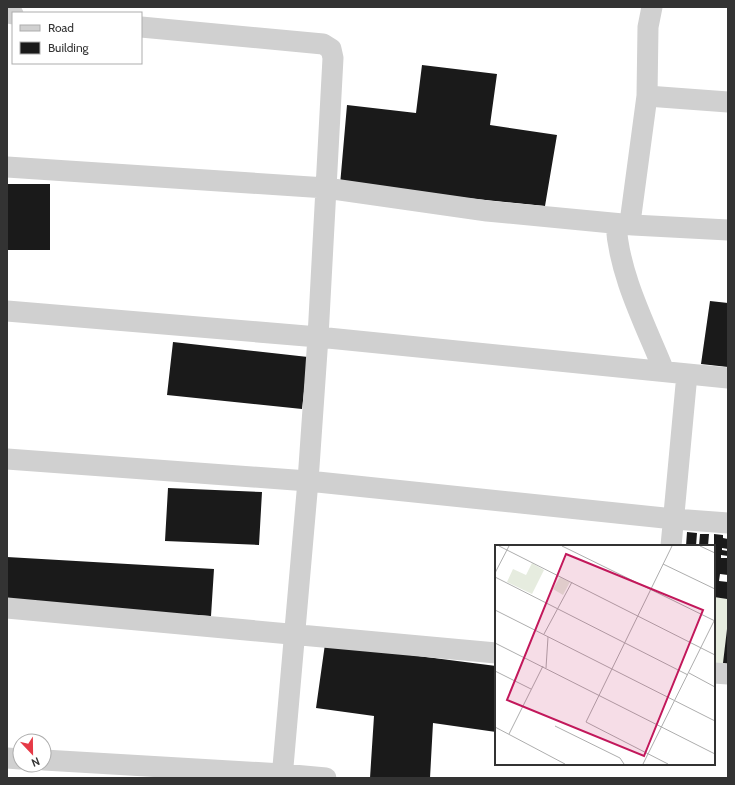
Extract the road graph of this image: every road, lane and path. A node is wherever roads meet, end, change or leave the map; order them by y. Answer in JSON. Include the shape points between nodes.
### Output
{"nodes":[{"id":1,"x":652,"y":7,"type":"edge"},
{"id":2,"x":142,"y":27,"type":"edge"},
{"id":3,"x":647,"y":96,"type":"junction"},
{"id":4,"x":728,"y":102,"type":"edge"},
{"id":5,"x":7,"y":167,"type":"edge"},
{"id":6,"x":326,"y":188,"type":"junction"},
{"id":7,"x":624,"y":224,"type":"junction"},
{"id":8,"x":728,"y":230,"type":"edge"},
{"id":9,"x":7,"y":311,"type":"edge"},
{"id":10,"x":318,"y":337,"type":"junction"},
{"id":11,"x":664,"y":371,"type":"junction"},
{"id":12,"x":687,"y":374,"type":"junction"},
{"id":13,"x":728,"y":378,"type":"edge"},
{"id":14,"x":7,"y":459,"type":"edge"},
{"id":15,"x":308,"y":481,"type":"junction"},
{"id":16,"x":674,"y":519,"type":"junction"},
{"id":17,"x":728,"y":523,"type":"edge"},
{"id":18,"x":671,"y":545,"type":"edge"},
{"id":19,"x":7,"y":608,"type":"edge"},
{"id":20,"x":294,"y":634,"type":"junction"},
{"id":21,"x":495,"y":653,"type":"edge"},
{"id":22,"x":715,"y":673,"type":"edge"},
{"id":23,"x":728,"y":674,"type":"edge"},
{"id":24,"x":52,"y":761,"type":"edge"},
{"id":25,"x":282,"y":776,"type":"edge"},
{"id":26,"x":326,"y":778,"type":"edge"}],
"edges":[{"from":1,"to":3,"type":"street","via":[[648,28]]},
{"from":2,"to":6,"type":"street","via":[[323,44],[331,49],[333,58]]},
{"from":3,"to":4,"type":"street"},
{"from":3,"to":7,"type":"street","via":[[631,215]]},
{"from":5,"to":6,"type":"street"},
{"from":6,"to":7,"type":"street","via":[[487,211]]},
{"from":6,"to":10,"type":"street"},
{"from":7,"to":8,"type":"street"},
{"from":7,"to":11,"type":"street","via":[[617,236],[624,266]]},
{"from":9,"to":10,"type":"street"},
{"from":10,"to":11,"type":"street"},
{"from":10,"to":15,"type":"street"},
{"from":11,"to":12,"type":"street"},
{"from":12,"to":13,"type":"street"},
{"from":12,"to":16,"type":"street"},
{"from":14,"to":15,"type":"street"},
{"from":15,"to":16,"type":"street"},
{"from":15,"to":20,"type":"street"},
{"from":16,"to":17,"type":"street"},
{"from":16,"to":18,"type":"street"},
{"from":19,"to":20,"type":"street"},
{"from":20,"to":21,"type":"street"},
{"from":20,"to":25,"type":"street"},
{"from":22,"to":23,"type":"street"},
{"from":24,"to":25,"type":"street"},
{"from":25,"to":26,"type":"street"}]}
